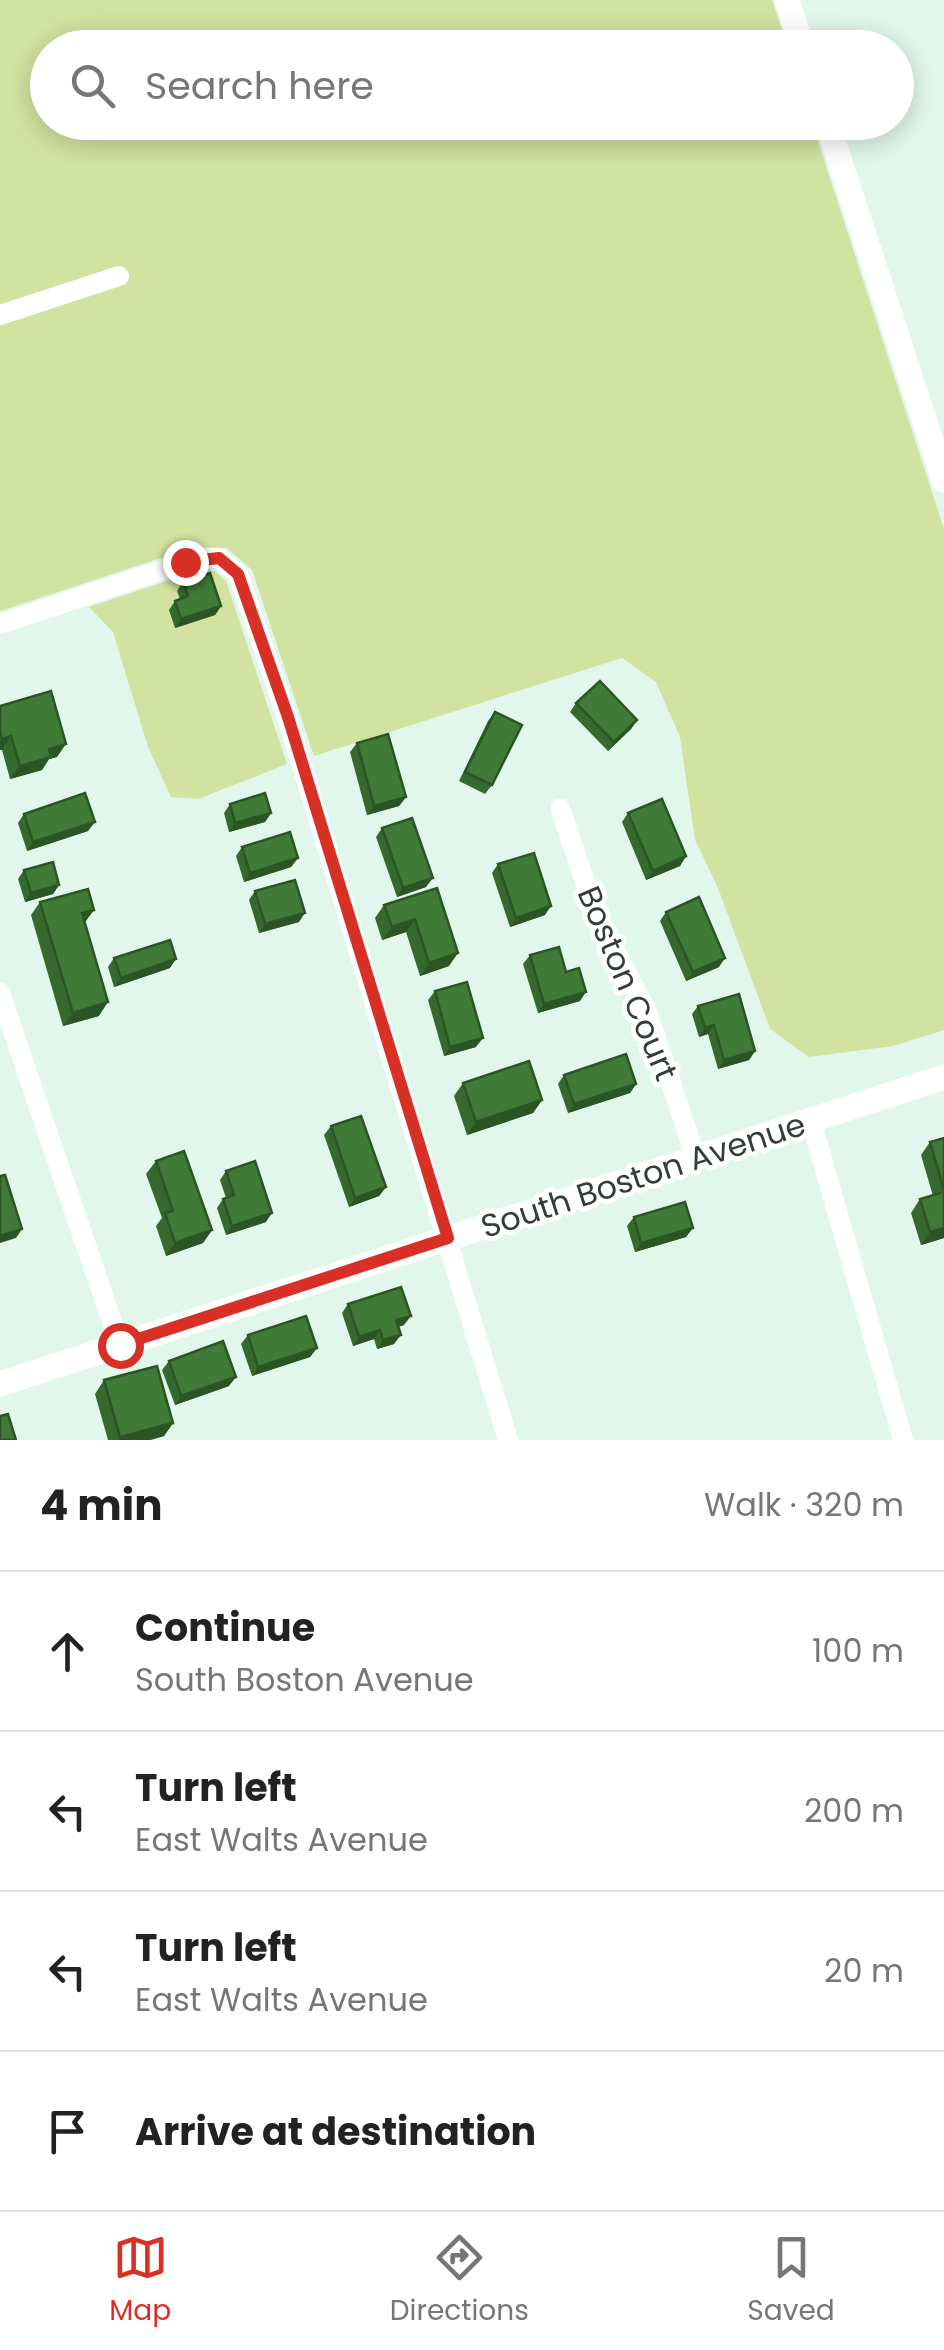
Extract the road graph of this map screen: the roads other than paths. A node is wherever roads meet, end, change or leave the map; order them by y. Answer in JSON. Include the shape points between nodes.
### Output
{"nodes":[{"id":1,"x":787,"y":0,"type":"edge"},
{"id":2,"x":796,"y":30,"type":"edge"},
{"id":3,"x":832,"y":140,"type":"edge"},
{"id":4,"x":119,"y":276,"type":"dead end"},
{"id":5,"x":0,"y":315,"type":"edge"},
{"id":6,"x":944,"y":480,"type":"edge"},
{"id":7,"x":0,"y":624,"type":"edge"},
{"id":8,"x":560,"y":808,"type":"dead end"},
{"id":9,"x":0,"y":993,"type":"edge"},
{"id":10,"x":944,"y":1077,"type":"edge"},
{"id":11,"x":811,"y":1120,"type":"junction"},
{"id":12,"x":696,"y":1158,"type":"junction"},
{"id":13,"x":448,"y":1238,"type":"junction"},
{"id":14,"x":120,"y":1345,"type":"junction"},
{"id":15,"x":0,"y":1384,"type":"edge"},
{"id":16,"x":508,"y":1440,"type":"edge"},
{"id":17,"x":903,"y":1440,"type":"edge"}],
"edges":[{"from":1,"to":2,"type":"street"},
{"from":3,"to":6,"type":"street"},
{"from":4,"to":5,"type":"street"},
{"from":7,"to":13,"type":"street","via":[[185,562],[219,558],[238,574]]},
{"from":8,"to":12,"type":"street","name":"Boston Court","via":[[594,908],[648,1014]]},
{"from":9,"to":14,"type":"street"},
{"from":10,"to":11,"type":"street","name":"South Boston Avenue"},
{"from":11,"to":12,"type":"street","name":"South Boston Avenue"},
{"from":11,"to":17,"type":"street"},
{"from":12,"to":13,"type":"street","name":"South Boston Avenue"},
{"from":13,"to":14,"type":"street","name":"South Boston Avenue"},
{"from":13,"to":16,"type":"street"},
{"from":14,"to":15,"type":"street","name":"South Boston Avenue"}]}
